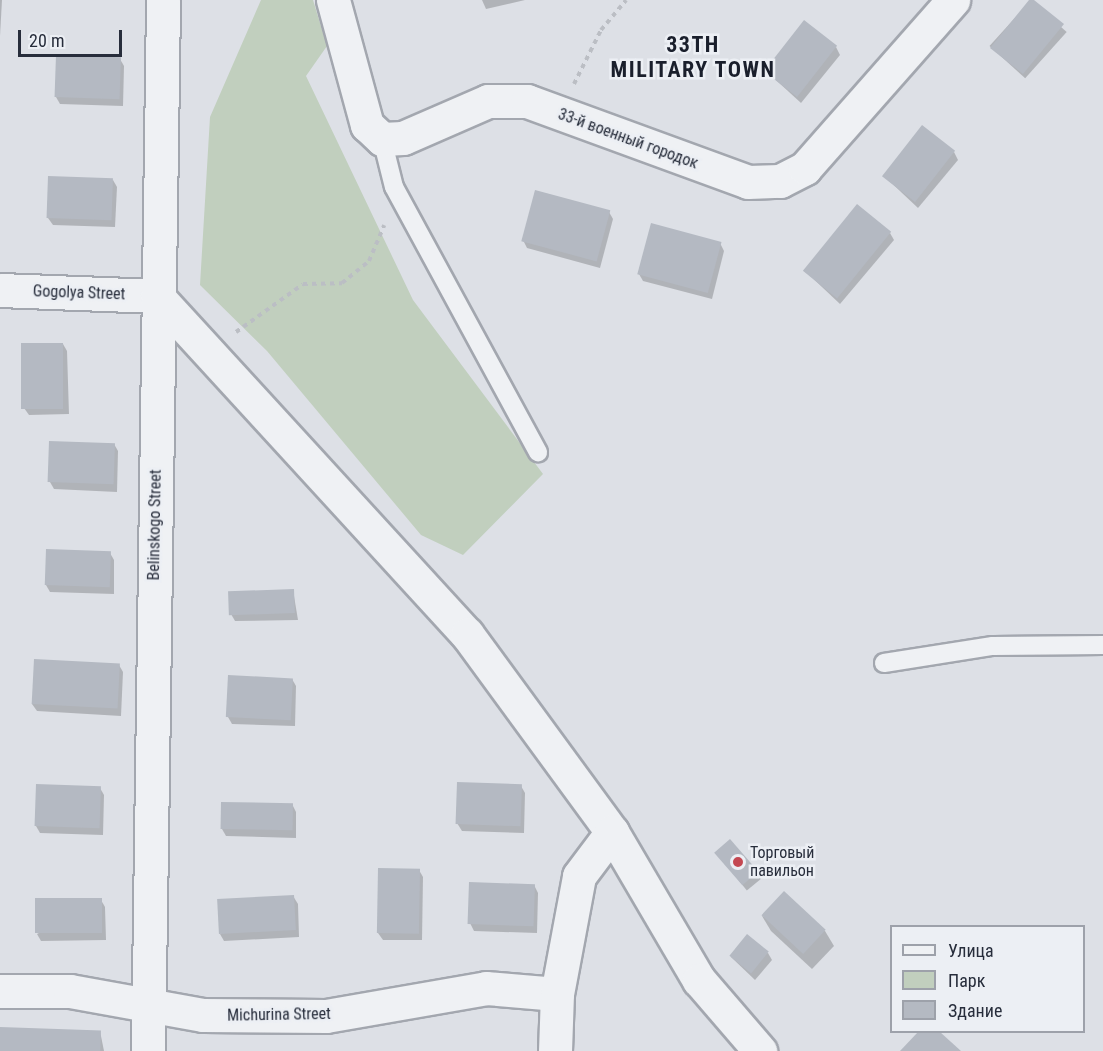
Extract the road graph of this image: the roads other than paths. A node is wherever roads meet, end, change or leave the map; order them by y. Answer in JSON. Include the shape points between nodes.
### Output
{"nodes":[{"id":1,"x":163,"y":0,"type":"edge"},
{"id":2,"x":333,"y":0,"type":"edge"},
{"id":3,"x":953,"y":0,"type":"edge"},
{"id":4,"x":381,"y":139,"type":"junction"},
{"id":5,"x":0,"y":290,"type":"edge"},
{"id":6,"x":158,"y":296,"type":"junction"},
{"id":7,"x":538,"y":453,"type":"dead end"},
{"id":8,"x":1103,"y":645,"type":"edge"},
{"id":9,"x":884,"y":663,"type":"dead end"},
{"id":10,"x":612,"y":832,"type":"junction"},
{"id":11,"x":0,"y":991,"type":"edge"},
{"id":12,"x":557,"y":994,"type":"junction"},
{"id":13,"x":149,"y":1005,"type":"junction"},
{"id":14,"x":750,"y":1047,"type":"edge"},
{"id":15,"x":148,"y":1051,"type":"edge"},
{"id":16,"x":555,"y":1051,"type":"edge"}],
"edges":[{"from":1,"to":6,"type":"street","name":"Belinskogo Street"},
{"from":2,"to":4,"type":"street","via":[[367,125]]},
{"from":3,"to":4,"type":"street","name":"33-й военный городок","via":[[806,168],[780,181],[748,182],[527,101],[489,101],[403,138]]},
{"from":4,"to":7,"type":"lane","via":[[394,186]]},
{"from":5,"to":6,"type":"street","name":"Gogolya Street"},
{"from":6,"to":10,"type":"street","via":[[467,634]]},
{"from":6,"to":13,"type":"street","name":"Belinskogo Street"},
{"from":8,"to":9,"type":"lane","via":[[993,646]]},
{"from":10,"to":12,"type":"street","via":[[579,876]]},
{"from":10,"to":14,"type":"street","via":[[699,980]]},
{"from":11,"to":13,"type":"street","name":"Michurina Street","via":[[70,991]]},
{"from":12,"to":13,"type":"street","name":"Michurina Street","via":[[486,988],[326,1016],[203,1015]]},
{"from":12,"to":16,"type":"street"},
{"from":13,"to":15,"type":"street","name":"Belinskogo Street"}]}
